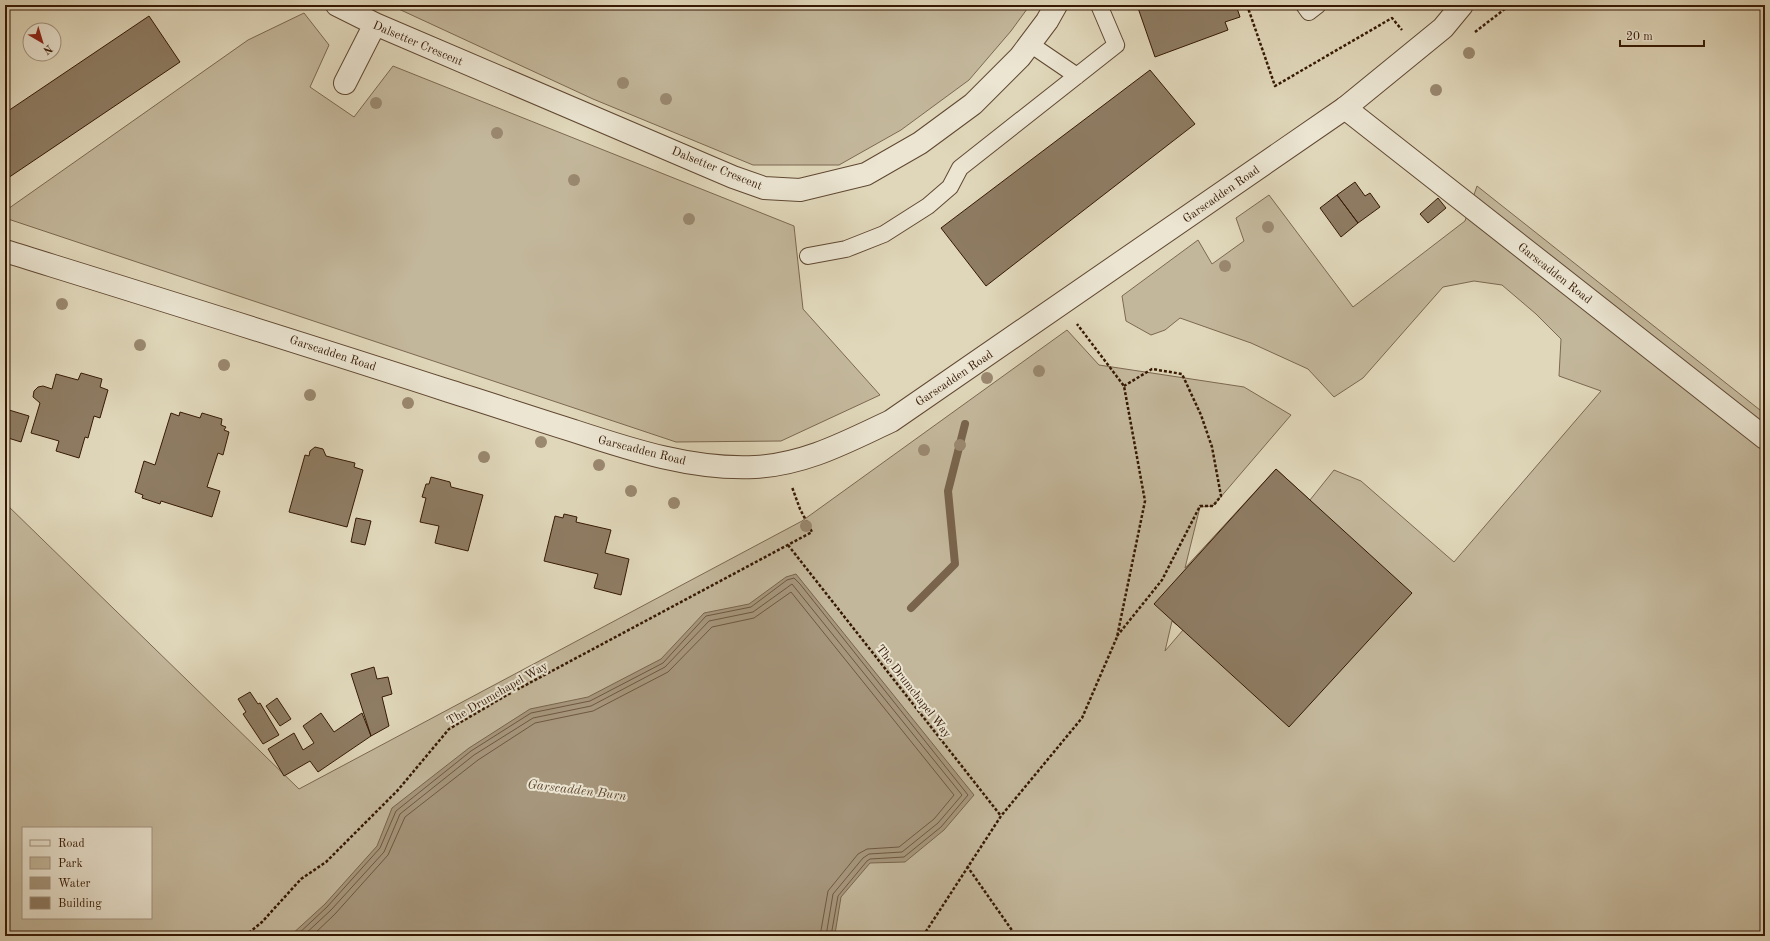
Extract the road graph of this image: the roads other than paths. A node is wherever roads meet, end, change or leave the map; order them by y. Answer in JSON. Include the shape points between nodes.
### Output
{"nodes":[{"id":1,"x":337,"y":5,"type":"edge"},
{"id":2,"x":1056,"y":5,"type":"edge"},
{"id":3,"x":1100,"y":5,"type":"edge"},
{"id":4,"x":1304,"y":5,"type":"edge"},
{"id":5,"x":1318,"y":5,"type":"edge"},
{"id":6,"x":1462,"y":5,"type":"edge"},
{"id":7,"x":375,"y":24,"type":"junction"},
{"id":8,"x":1030,"y":44,"type":"junction"},
{"id":9,"x":1077,"y":76,"type":"junction"},
{"id":10,"x":345,"y":83,"type":"dead end"},
{"id":11,"x":1345,"y":108,"type":"junction"},
{"id":12,"x":5,"y":251,"type":"edge"},
{"id":13,"x":808,"y":256,"type":"dead end"},
{"id":14,"x":1765,"y":438,"type":"edge"}],
"edges":[{"from":1,"to":7,"type":"street","name":"Dalsetter Crescent"},
{"from":2,"to":8,"type":"street","name":"Dalsetter Crescent"},
{"from":3,"to":9,"type":"lane","via":[[1116,45]]},
{"from":4,"to":5,"type":"lane","via":[[1309,12]]},
{"from":6,"to":11,"type":"street","name":"Garscadden Road","via":[[1443,28]]},
{"from":7,"to":8,"type":"street","name":"Dalsetter Crescent","via":[[733,177],[764,188],[800,190],[866,174],[920,143],[973,104]]},
{"from":7,"to":10,"type":"street"},
{"from":8,"to":9,"type":"lane"},
{"from":9,"to":13,"type":"lane","via":[[960,168],[950,187],[928,206],[884,234],[846,249]]},
{"from":11,"to":12,"type":"street","name":"Garscadden Road","via":[[891,421],[818,454],[784,464],[727,466],[676,460],[617,445]]},
{"from":11,"to":14,"type":"street","name":"Garscadden Road"}]}
